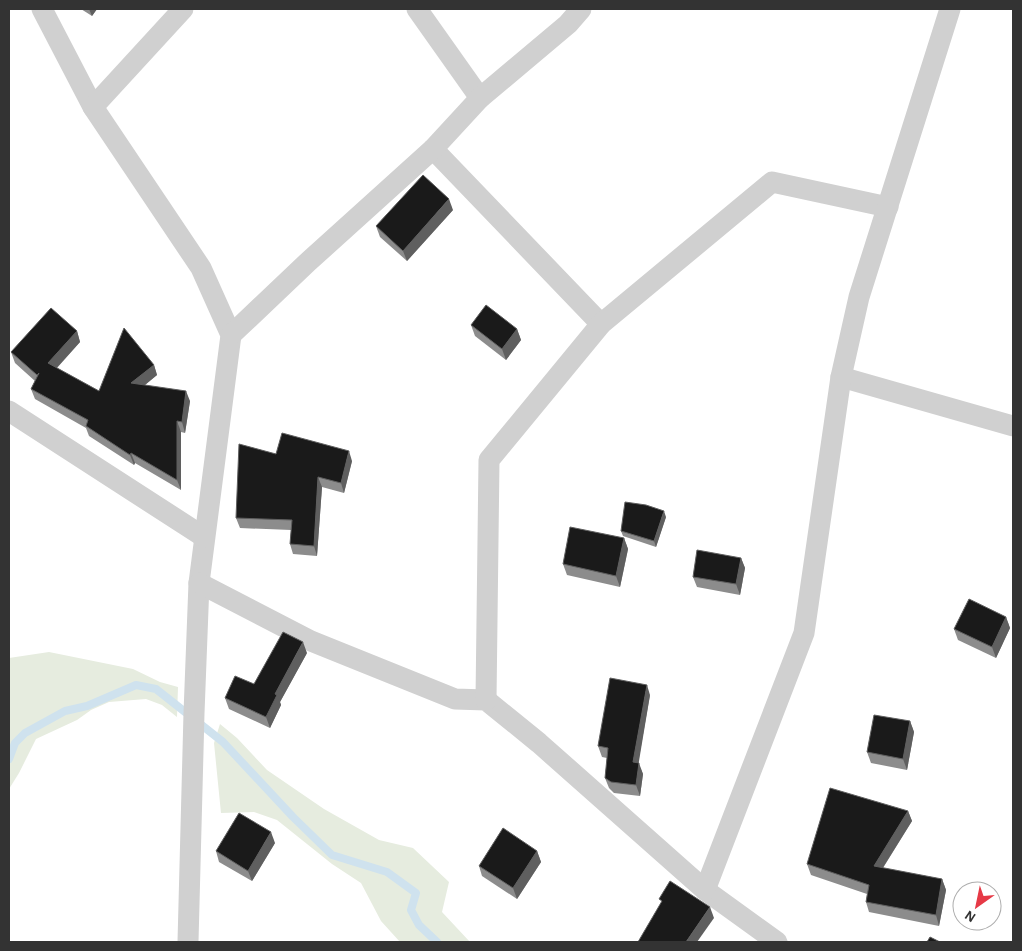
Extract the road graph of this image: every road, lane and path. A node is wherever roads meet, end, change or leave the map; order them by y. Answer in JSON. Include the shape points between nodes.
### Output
{"nodes":[{"id":1,"x":42,"y":9,"type":"edge"},
{"id":2,"x":183,"y":9,"type":"edge"},
{"id":3,"x":417,"y":9,"type":"edge"},
{"id":4,"x":581,"y":9,"type":"edge"},
{"id":5,"x":950,"y":9,"type":"edge"},
{"id":6,"x":480,"y":98,"type":"junction"},
{"id":7,"x":93,"y":107,"type":"junction"},
{"id":8,"x":433,"y":149,"type":"junction"},
{"id":9,"x":888,"y":207,"type":"junction"},
{"id":10,"x":600,"y":324,"type":"junction"},
{"id":11,"x":231,"y":335,"type":"junction"},
{"id":12,"x":841,"y":377,"type":"junction"},
{"id":13,"x":9,"y":411,"type":"edge"},
{"id":14,"x":1013,"y":426,"type":"edge"},
{"id":15,"x":204,"y":537,"type":"junction"},
{"id":16,"x":199,"y":583,"type":"junction"},
{"id":17,"x":486,"y":700,"type":"junction"},
{"id":18,"x":705,"y":890,"type":"junction"},
{"id":19,"x":188,"y":942,"type":"edge"},
{"id":20,"x":777,"y":942,"type":"edge"}],
"edges":[{"from":1,"to":7,"type":"street"},
{"from":2,"to":7,"type":"street"},
{"from":3,"to":6,"type":"street"},
{"from":4,"to":6,"type":"street","via":[[568,24]]},
{"from":5,"to":9,"type":"street"},
{"from":6,"to":8,"type":"street"},
{"from":7,"to":11,"type":"street","via":[[201,268]]},
{"from":8,"to":10,"type":"street"},
{"from":8,"to":11,"type":"street"},
{"from":9,"to":10,"type":"street","via":[[772,182]]},
{"from":9,"to":12,"type":"street","via":[[860,297]]},
{"from":10,"to":17,"type":"street","via":[[489,460]]},
{"from":11,"to":15,"type":"street"},
{"from":12,"to":14,"type":"street"},
{"from":12,"to":18,"type":"street","via":[[804,634]]},
{"from":13,"to":15,"type":"street"},
{"from":15,"to":16,"type":"street"},
{"from":16,"to":17,"type":"street","via":[[311,640],[437,692],[455,699]]},
{"from":16,"to":19,"type":"street"},
{"from":17,"to":18,"type":"street"},
{"from":18,"to":20,"type":"street"}]}
